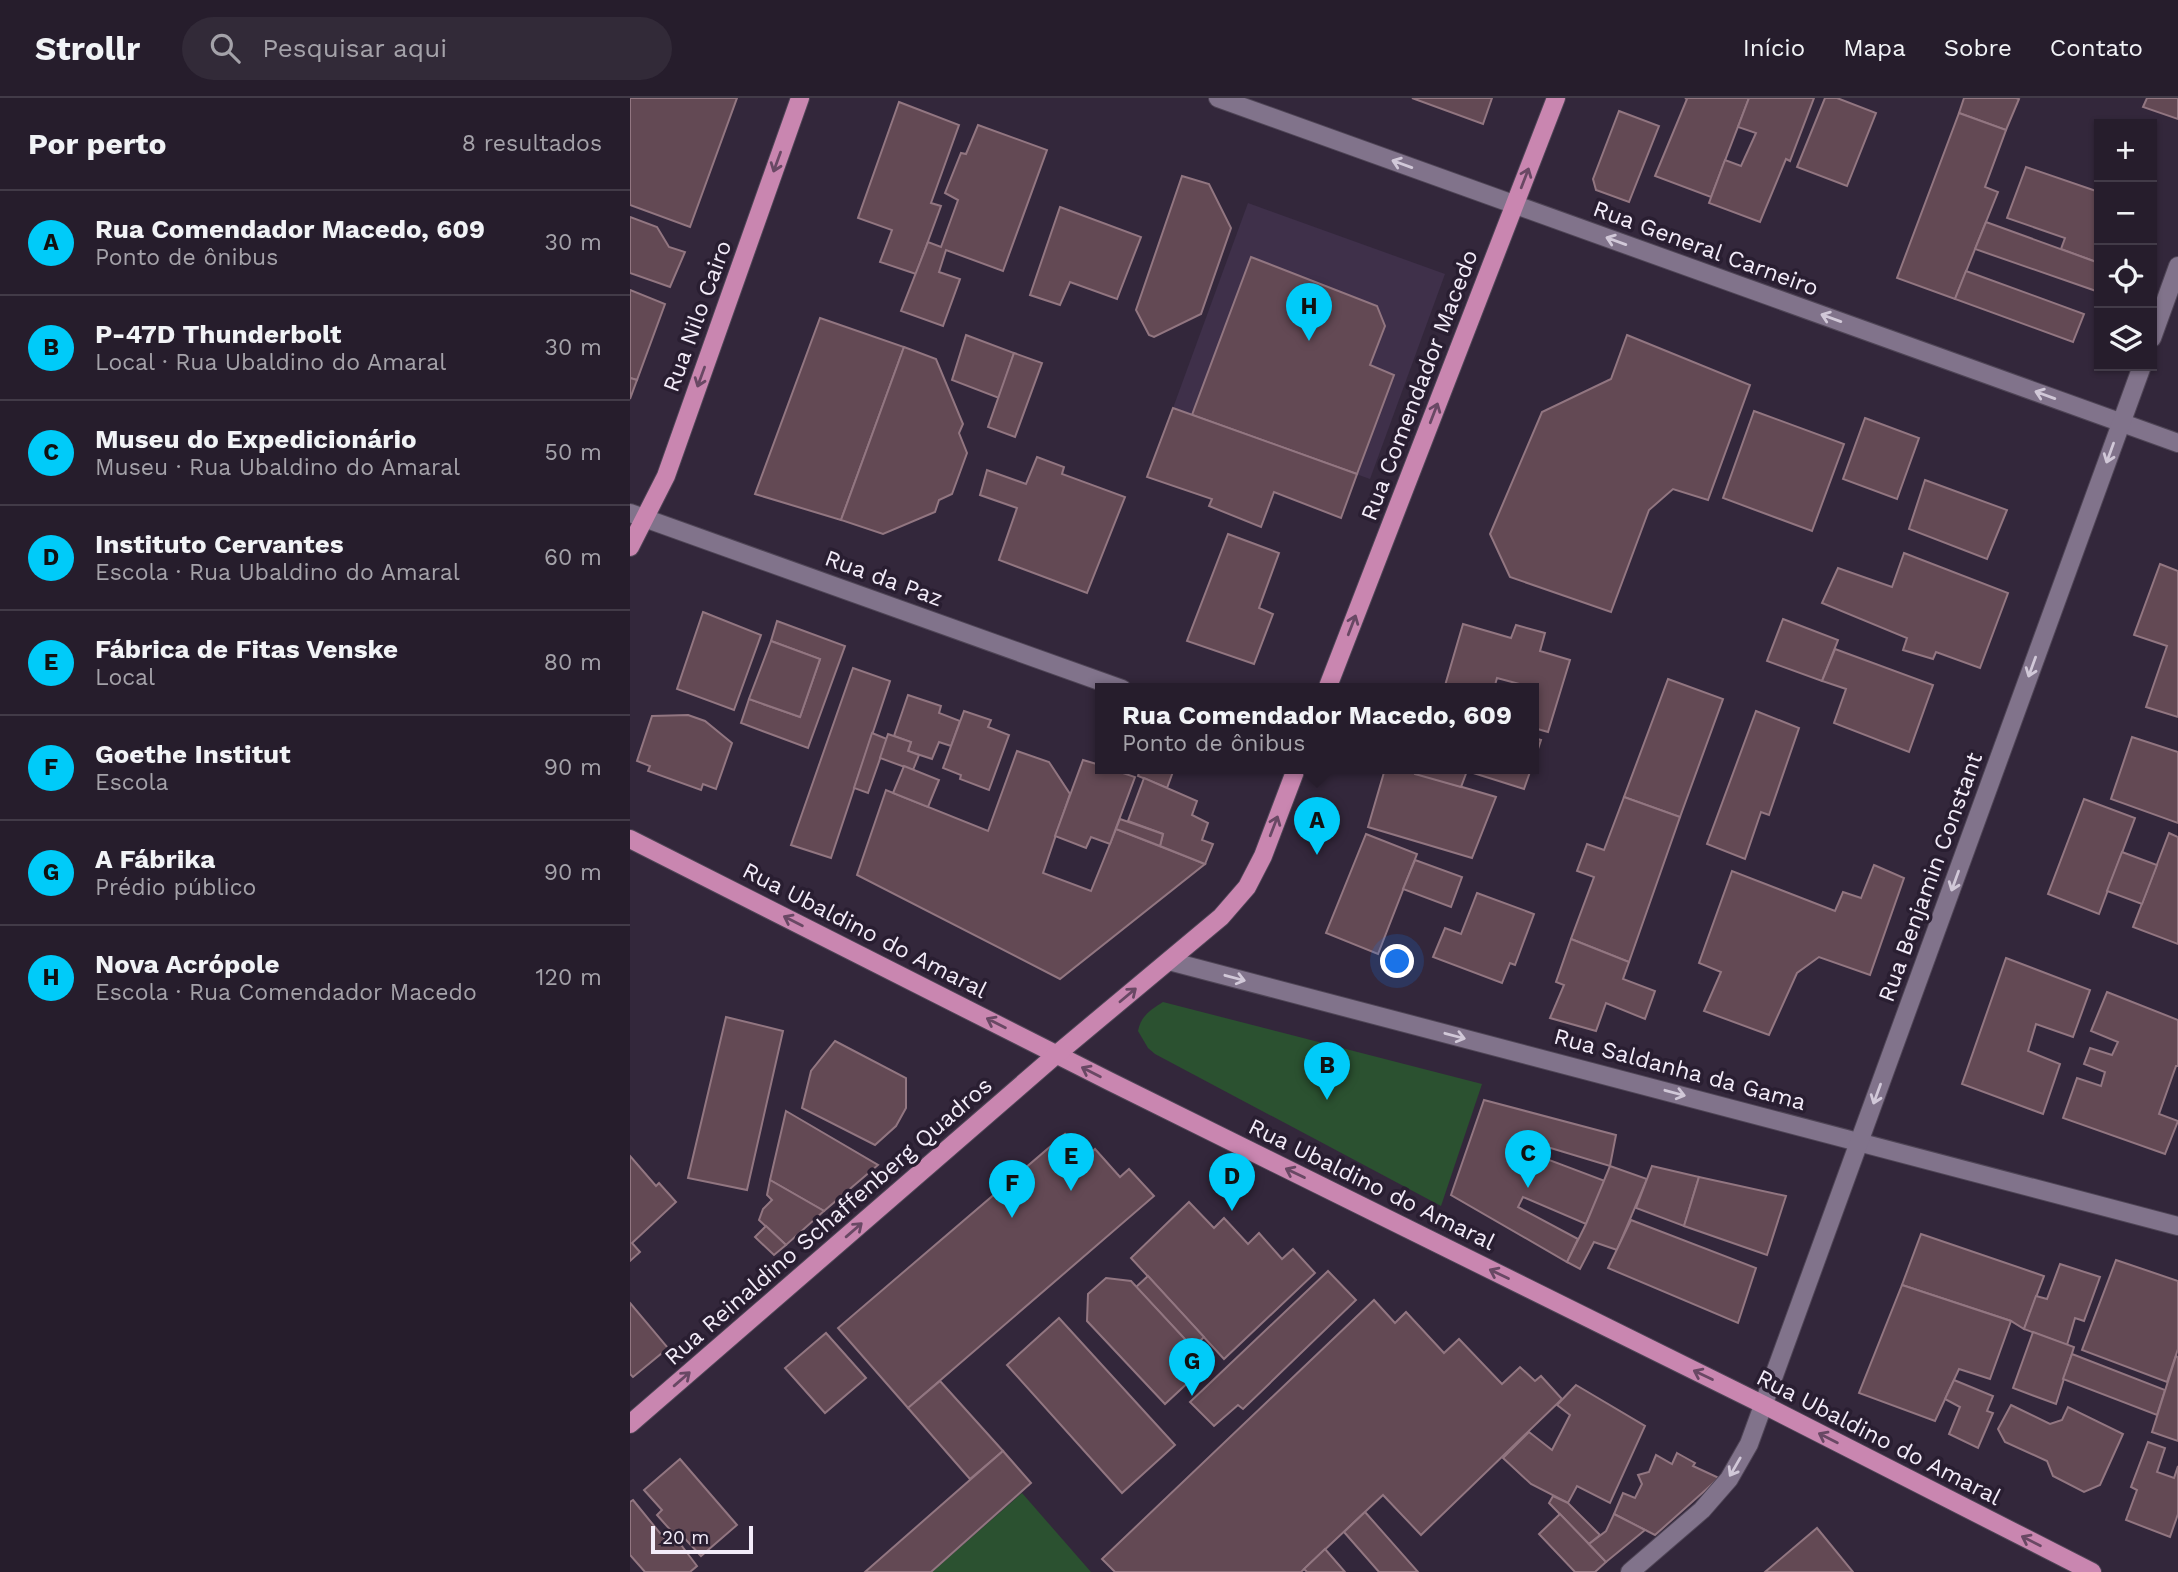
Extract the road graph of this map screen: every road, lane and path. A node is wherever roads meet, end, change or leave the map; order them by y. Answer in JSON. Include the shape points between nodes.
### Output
{"nodes":[{"id":1,"x":800,"y":98,"type":"edge"},
{"id":2,"x":1217,"y":98,"type":"edge"},
{"id":3,"x":1556,"y":98,"type":"edge"},
{"id":4,"x":1515,"y":205,"type":"junction"},
{"id":5,"x":2178,"y":266,"type":"edge"},
{"id":6,"x":2157,"y":324,"type":"edge"},
{"id":7,"x":2140,"y":371,"type":"edge"},
{"id":8,"x":2121,"y":423,"type":"junction"},
{"id":9,"x":2178,"y":443,"type":"edge"},
{"id":10,"x":638,"y":516,"type":"edge"},
{"id":11,"x":630,"y":547,"type":"edge"},
{"id":12,"x":1105,"y":683,"type":"edge"},
{"id":13,"x":1330,"y":683,"type":"edge"},
{"id":14,"x":1294,"y":774,"type":"edge"},
{"id":15,"x":630,"y":839,"type":"edge"},
{"id":16,"x":1169,"y":961,"type":"junction"},
{"id":17,"x":1057,"y":1054,"type":"junction"},
{"id":18,"x":1860,"y":1142,"type":"junction"},
{"id":19,"x":2178,"y":1226,"type":"edge"},
{"id":20,"x":1764,"y":1405,"type":"junction"},
{"id":21,"x":630,"y":1424,"type":"edge"},
{"id":22,"x":1630,"y":1572,"type":"edge"},
{"id":23,"x":2092,"y":1572,"type":"edge"}],
"edges":[{"from":1,"to":10,"type":"main road","name":"Rua Nilo Cairo","one_way":true,"via":[[666,476]]},
{"from":4,"to":2,"type":"street","name":"Rua General Carneiro","one_way":true},
{"from":4,"to":3,"type":"main road","name":"Rua Comendador Macedo","one_way":true},
{"from":8,"to":4,"type":"street","name":"Rua General Carneiro","one_way":true},
{"from":13,"to":4,"type":"main road","name":"Rua Comendador Macedo","one_way":true},
{"from":5,"to":6,"type":"street"},
{"from":7,"to":8,"type":"street","name":"Rua Benjamin Constant"},
{"from":8,"to":9,"type":"street","name":"Rua General Carneiro"},
{"from":8,"to":18,"type":"street","name":"Rua Benjamin Constant","one_way":true},
{"from":10,"to":11,"type":"main road","name":"Rua Nilo Cairo"},
{"from":10,"to":12,"type":"street","name":"Rua da Paz"},
{"from":16,"to":14,"type":"main road","one_way":true,"via":[[1221,917],[1247,887]]},
{"from":17,"to":15,"type":"main road","name":"Rua Ubaldino do Amaral","one_way":true},
{"from":17,"to":16,"type":"main road","one_way":true},
{"from":16,"to":18,"type":"street","name":"Rua Saldanha da Gama","one_way":true},
{"from":20,"to":17,"type":"main road","name":"Rua Ubaldino do Amaral","one_way":true},
{"from":21,"to":17,"type":"main road","name":"Rua Reinaldino Schaffenberg Quadros","one_way":true},
{"from":18,"to":19,"type":"street","name":"Rua Saldanha da Gama"},
{"from":18,"to":20,"type":"street","name":"Rua Benjamin Constant"},
{"from":20,"to":22,"type":"street","name":"Rua Benjamin Constant","one_way":true,"via":[[1729,1479],[1702,1510]]},
{"from":23,"to":20,"type":"main road","name":"Rua Ubaldino do Amaral","one_way":true}]}
